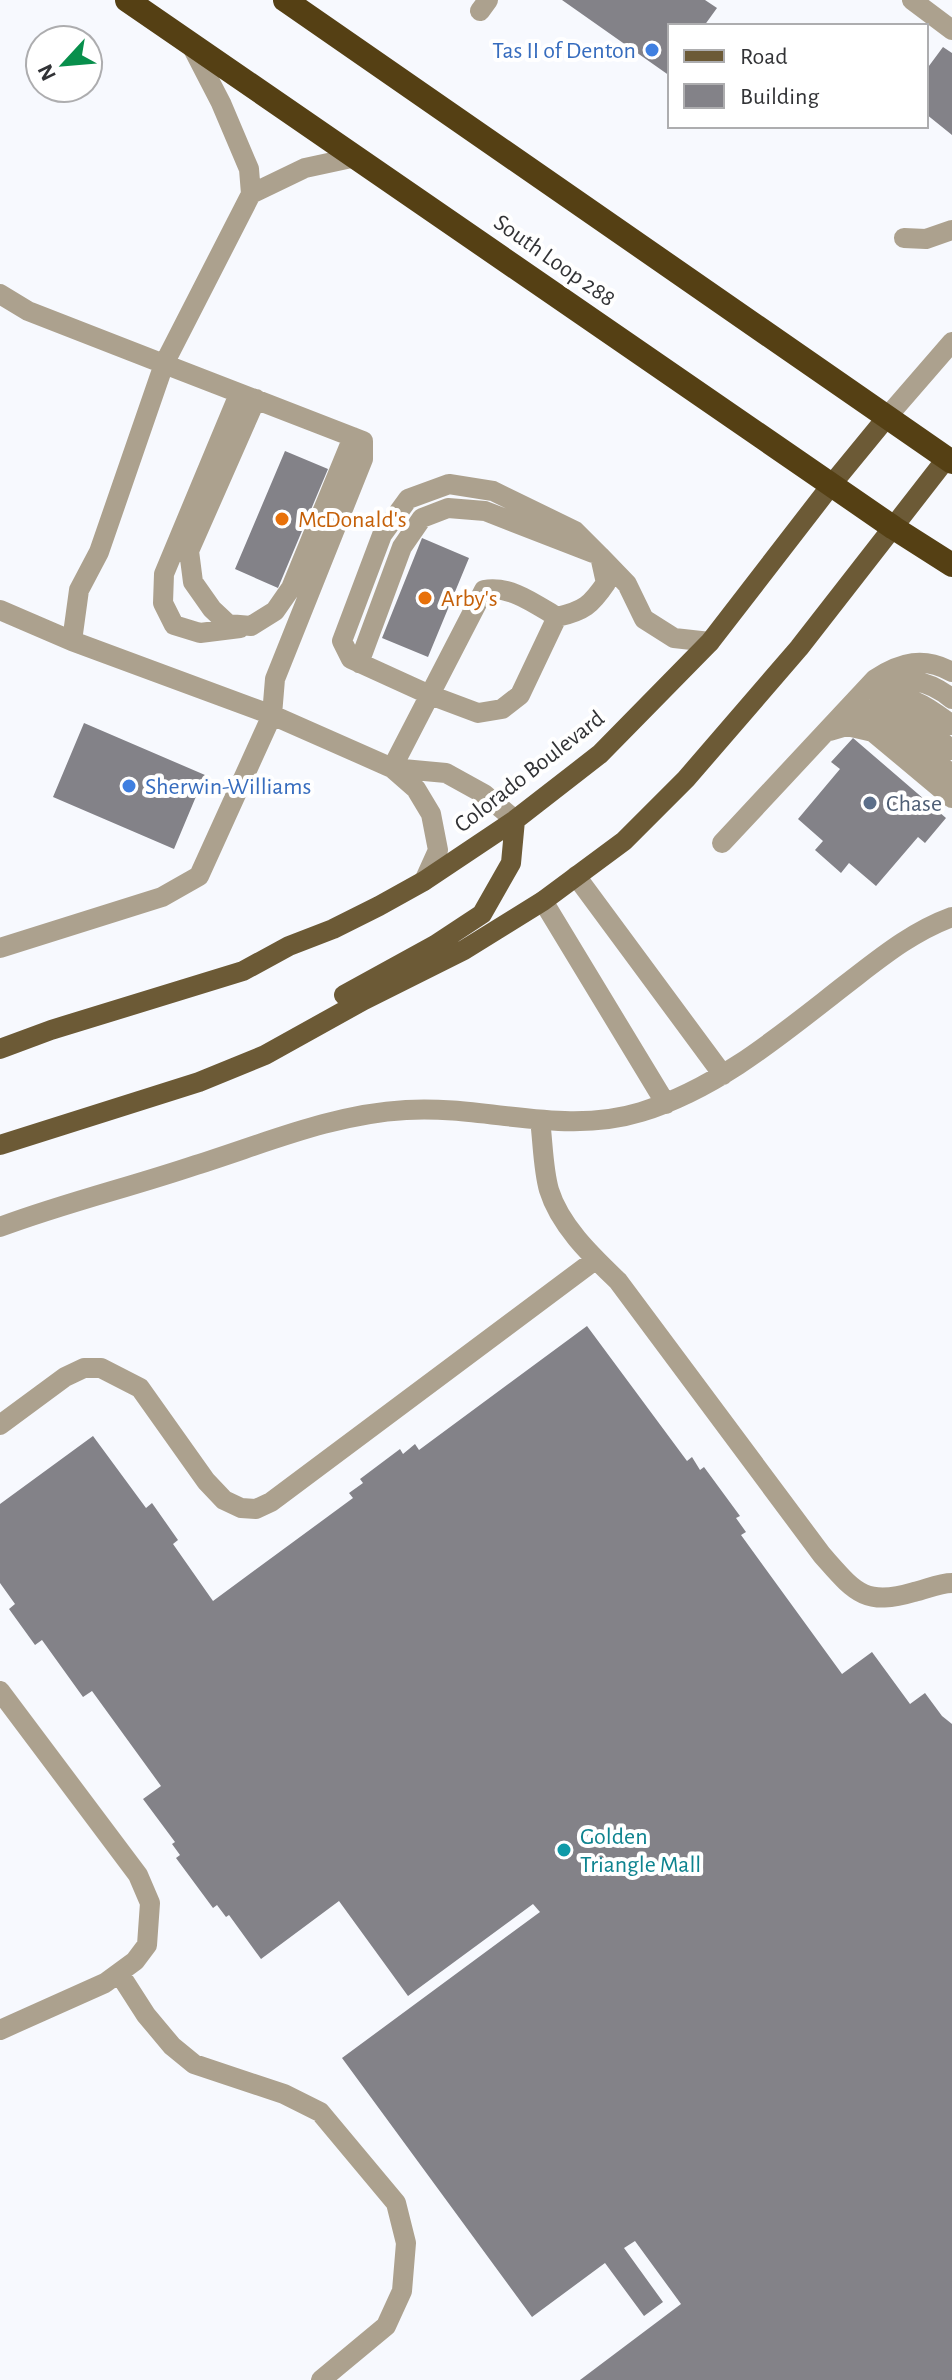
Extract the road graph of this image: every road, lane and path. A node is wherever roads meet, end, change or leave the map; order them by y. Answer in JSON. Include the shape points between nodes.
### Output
{"nodes":[{"id":1,"x":127,"y":0,"type":"edge"},
{"id":2,"x":285,"y":0,"type":"edge"},
{"id":3,"x":912,"y":0,"type":"edge"},
{"id":4,"x":952,"y":30,"type":"edge"},
{"id":5,"x":190,"y":43,"type":"junction"},
{"id":6,"x":356,"y":157,"type":"junction"},
{"id":7,"x":251,"y":194,"type":"junction"},
{"id":8,"x":952,"y":230,"type":"edge"},
{"id":9,"x":904,"y":238,"type":"dead end"},
{"id":10,"x":0,"y":294,"type":"edge"},
{"id":11,"x":952,"y":342,"type":"edge"},
{"id":12,"x":164,"y":364,"type":"junction"},
{"id":13,"x":247,"y":397,"type":"junction"},
{"id":14,"x":887,"y":417,"type":"junction"},
{"id":15,"x":353,"y":437,"type":"junction"},
{"id":16,"x":950,"y":457,"type":"edge"},
{"id":17,"x":832,"y":484,"type":"junction"},
{"id":18,"x":894,"y":528,"type":"junction"},
{"id":19,"x":600,"y":556,"type":"junction"},
{"id":20,"x":952,"y":565,"type":"edge"},
{"id":21,"x":0,"y":610,"type":"edge"},
{"id":22,"x":557,"y":617,"type":"junction"},
{"id":23,"x":251,"y":626,"type":"junction"},
{"id":24,"x":72,"y":641,"type":"junction"},
{"id":25,"x":710,"y":642,"type":"junction"},
{"id":26,"x":952,"y":672,"type":"edge"},
{"id":27,"x":430,"y":695,"type":"junction"},
{"id":28,"x":952,"y":699,"type":"edge"},
{"id":29,"x":846,"y":712,"type":"junction"},
{"id":30,"x":272,"y":715,"type":"junction"},
{"id":31,"x":952,"y":725,"type":"edge"},
{"id":32,"x":952,"y":750,"type":"edge"},
{"id":33,"x":392,"y":768,"type":"junction"},
{"id":34,"x":952,"y":775,"type":"edge"},
{"id":35,"x":952,"y":798,"type":"edge"},
{"id":36,"x":515,"y":820,"type":"junction"},
{"id":37,"x":722,"y":843,"type":"dead end"},
{"id":38,"x":576,"y":876,"type":"junction"},
{"id":39,"x":424,"y":881,"type":"junction"},
{"id":40,"x":543,"y":901,"type":"junction"},
{"id":41,"x":952,"y":917,"type":"edge"},
{"id":42,"x":0,"y":948,"type":"edge"},
{"id":43,"x":0,"y":1049,"type":"edge"},
{"id":44,"x":265,"y":1055,"type":"junction"},
{"id":45,"x":723,"y":1075,"type":"junction"},
{"id":46,"x":666,"y":1104,"type":"junction"},
{"id":47,"x":540,"y":1120,"type":"junction"},
{"id":48,"x":0,"y":1145,"type":"edge"},
{"id":49,"x":0,"y":1227,"type":"edge"},
{"id":50,"x":595,"y":1260,"type":"junction"},
{"id":51,"x":0,"y":1425,"type":"edge"},
{"id":52,"x":952,"y":1583,"type":"edge"},
{"id":53,"x":0,"y":1691,"type":"edge"},
{"id":54,"x":119,"y":1973,"type":"junction"},
{"id":55,"x":0,"y":2030,"type":"edge"},
{"id":56,"x":321,"y":2380,"type":"edge"}],
"edges":[{"from":1,"to":5,"type":"highway","name":"South Loop 288"},
{"from":2,"to":14,"type":"highway"},
{"from":3,"to":4,"type":"street"},
{"from":5,"to":6,"type":"highway","name":"South Loop 288"},
{"from":5,"to":7,"type":"street","via":[[249,169]]},
{"from":6,"to":7,"type":"street","via":[[305,168]]},
{"from":6,"to":17,"type":"highway","name":"South Loop 288"},
{"from":7,"to":12,"type":"street"},
{"from":8,"to":9,"type":"street","via":[[926,239]]},
{"from":10,"to":12,"type":"street","via":[[28,311]]},
{"from":11,"to":14,"type":"street","name":"Colorado Boulevard"},
{"from":12,"to":13,"type":"street"},
{"from":12,"to":24,"type":"street","via":[[99,552],[79,590]]},
{"from":13,"to":15,"type":"street"},
{"from":13,"to":23,"type":"street","via":[[189,551],[193,582],[212,609],[228,624]]},
{"from":13,"to":23,"type":"street","via":[[164,574],[163,603],[174,625],[200,633]]},
{"from":14,"to":16,"type":"highway"},
{"from":14,"to":17,"type":"main road","name":"Colorado Boulevard"},
{"from":15,"to":23,"type":"street","via":[[291,588],[275,611]]},
{"from":15,"to":30,"type":"street","via":[[363,441],[363,459],[275,679]]},
{"from":16,"to":18,"type":"main road"},
{"from":17,"to":18,"type":"highway","name":"South Loop 288"},
{"from":17,"to":25,"type":"main road","name":"Colorado Boulevard"},
{"from":18,"to":20,"type":"highway","name":"South Loop 288"},
{"from":18,"to":38,"type":"main road","via":[[686,779],[624,841]]},
{"from":19,"to":22,"type":"street","via":[[606,583],[578,613]]},
{"from":19,"to":25,"type":"street","via":[[627,584],[644,619],[674,638]]},
{"from":19,"to":27,"type":"street","via":[[575,531],[493,491],[449,484],[408,499],[382,535],[342,641],[351,659]]},
{"from":21,"to":24,"type":"street"},
{"from":22,"to":27,"type":"street","via":[[520,695],[502,709],[478,713]]},
{"from":22,"to":27,"type":"street","via":[[509,592],[484,590]]},
{"from":24,"to":30,"type":"street"},
{"from":25,"to":36,"type":"main road","name":"Colorado Boulevard","via":[[600,754]]},
{"from":26,"to":29,"type":"street","via":[[916,661],[896,666]]},
{"from":27,"to":33,"type":"street"},
{"from":28,"to":29,"type":"street","via":[[920,681],[899,679]]},
{"from":29,"to":31,"type":"street","via":[[869,699],[912,699]]},
{"from":29,"to":32,"type":"street","via":[[880,707],[899,711]]},
{"from":29,"to":34,"type":"street","via":[[903,733]]},
{"from":29,"to":35,"type":"street","via":[[847,726],[873,732]]},
{"from":29,"to":37,"type":"street"},
{"from":30,"to":33,"type":"street"},
{"from":30,"to":42,"type":"street","via":[[199,876],[162,897]]},
{"from":33,"to":36,"type":"street","via":[[446,773],[484,794]]},
{"from":33,"to":39,"type":"street","via":[[416,789],[431,814],[438,850]]},
{"from":36,"to":39,"type":"main road","name":"Colorado Boulevard"},
{"from":36,"to":44,"type":"main road","via":[[511,863],[482,914],[294,1023]]},
{"from":38,"to":40,"type":"main road"},
{"from":38,"to":45,"type":"street"},
{"from":39,"to":43,"type":"main road","name":"Colorado Boulevard","via":[[243,971]]},
{"from":40,"to":44,"type":"main road","via":[[464,950]]},
{"from":40,"to":46,"type":"street"},
{"from":41,"to":45,"type":"street","via":[[891,949]]},
{"from":44,"to":48,"type":"main road","via":[[199,1082]]},
{"from":45,"to":46,"type":"street"},
{"from":46,"to":47,"type":"street","via":[[585,1121]]},
{"from":47,"to":49,"type":"street","via":[[408,1109],[363,1114],[298,1130]]},
{"from":47,"to":50,"type":"street","via":[[549,1189],[559,1213]]},
{"from":50,"to":51,"type":"street","via":[[256,1509],[224,1500],[140,1388],[101,1368],[84,1368],[65,1377]]},
{"from":50,"to":52,"type":"street","via":[[618,1281],[848,1584],[873,1599]]},
{"from":53,"to":54,"type":"street","via":[[138,1875],[150,1903],[147,1945]]},
{"from":54,"to":55,"type":"street"},
{"from":54,"to":56,"type":"street","via":[[172,2046],[194,2064],[284,2094],[320,2112],[396,2203],[406,2243],[402,2291],[386,2326]]}]}
